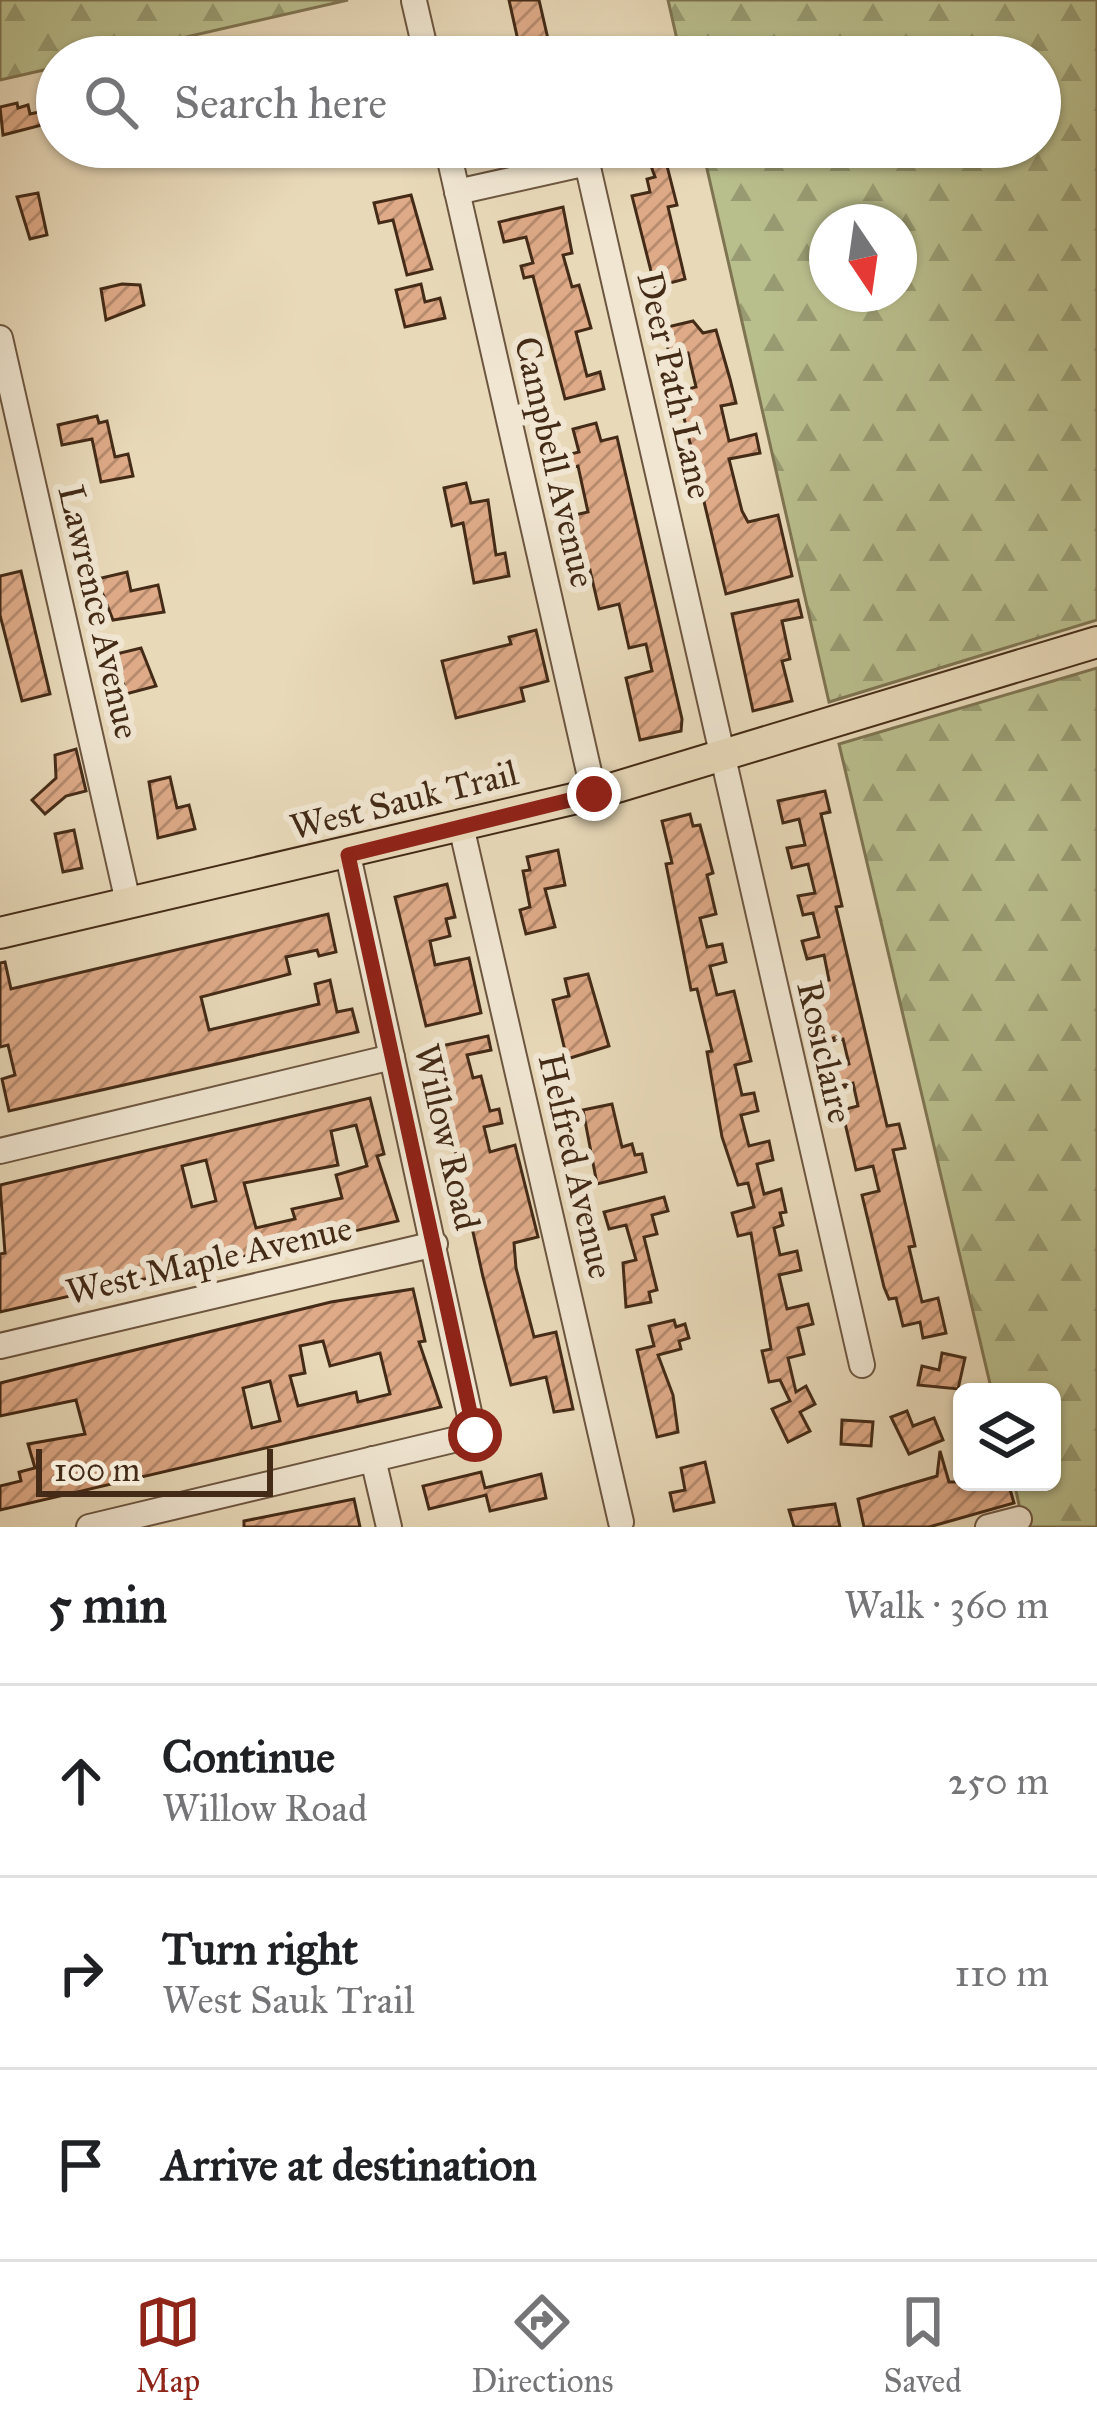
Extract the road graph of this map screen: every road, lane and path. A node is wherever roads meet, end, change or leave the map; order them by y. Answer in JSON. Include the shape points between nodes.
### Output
{"nodes":[{"id":1,"x":414,"y":2,"type":"edge"},
{"id":2,"x":422,"y":36,"type":"edge"},
{"id":3,"x":452,"y":168,"type":"edge"},
{"id":4,"x":565,"y":168,"type":"edge"},
{"id":5,"x":588,"y":168,"type":"edge"},
{"id":6,"x":457,"y":193,"type":"junction"},
{"id":7,"x":0,"y":338,"type":"edge"},
{"id":8,"x":1097,"y":642,"type":"edge"},
{"id":9,"x":724,"y":754,"type":"junction"},
{"id":10,"x":594,"y":794,"type":"junction"},
{"id":11,"x":461,"y":826,"type":"junction"},
{"id":12,"x":348,"y":855,"type":"junction"},
{"id":13,"x":128,"y":902,"type":"junction"},
{"id":14,"x":0,"y":933,"type":"edge"},
{"id":15,"x":392,"y":1058,"type":"junction"},
{"id":16,"x":0,"y":1151,"type":"edge"},
{"id":17,"x":435,"y":1244,"type":"junction"},
{"id":18,"x":0,"y":1346,"type":"edge"},
{"id":19,"x":862,"y":1365,"type":"dead end"},
{"id":20,"x":373,"y":1459,"type":"junction"},
{"id":21,"x":1019,"y":1519,"type":"dead end"},
{"id":22,"x":621,"y":1522,"type":"dead end"},
{"id":23,"x":89,"y":1527,"type":"edge"},
{"id":24,"x":389,"y":1527,"type":"edge"},
{"id":25,"x":988,"y":1527,"type":"edge"}],
"edges":[{"from":1,"to":2,"type":"street"},
{"from":3,"to":6,"type":"street","name":"Campbell Avenue"},
{"from":4,"to":6,"type":"street","name":"Deer Path Lane"},
{"from":5,"to":9,"type":"street","name":"Deer Path Lane"},
{"from":6,"to":10,"type":"street","name":"Campbell Avenue"},
{"from":7,"to":13,"type":"street","name":"Lawrence Avenue"},
{"from":8,"to":9,"type":"main road","name":"West Sauk Trail"},
{"from":9,"to":10,"type":"main road","name":"West Sauk Trail"},
{"from":9,"to":19,"type":"street","name":"Rosiclaire"},
{"from":10,"to":11,"type":"main road","name":"West Sauk Trail"},
{"from":11,"to":12,"type":"main road","name":"West Sauk Trail"},
{"from":11,"to":22,"type":"street","name":"Helfred Avenue"},
{"from":12,"to":13,"type":"main road","name":"West Sauk Trail"},
{"from":12,"to":15,"type":"street","name":"Willow Road"},
{"from":13,"to":14,"type":"main road","name":"West Sauk Trail"},
{"from":15,"to":16,"type":"street"},
{"from":15,"to":17,"type":"street","name":"Willow Road"},
{"from":17,"to":18,"type":"street","name":"West Maple Avenue"},
{"from":17,"to":20,"type":"street","name":"Willow Road","via":[[475,1435]]},
{"from":20,"to":23,"type":"street"},
{"from":20,"to":24,"type":"street"},
{"from":21,"to":25,"type":"street"}]}
